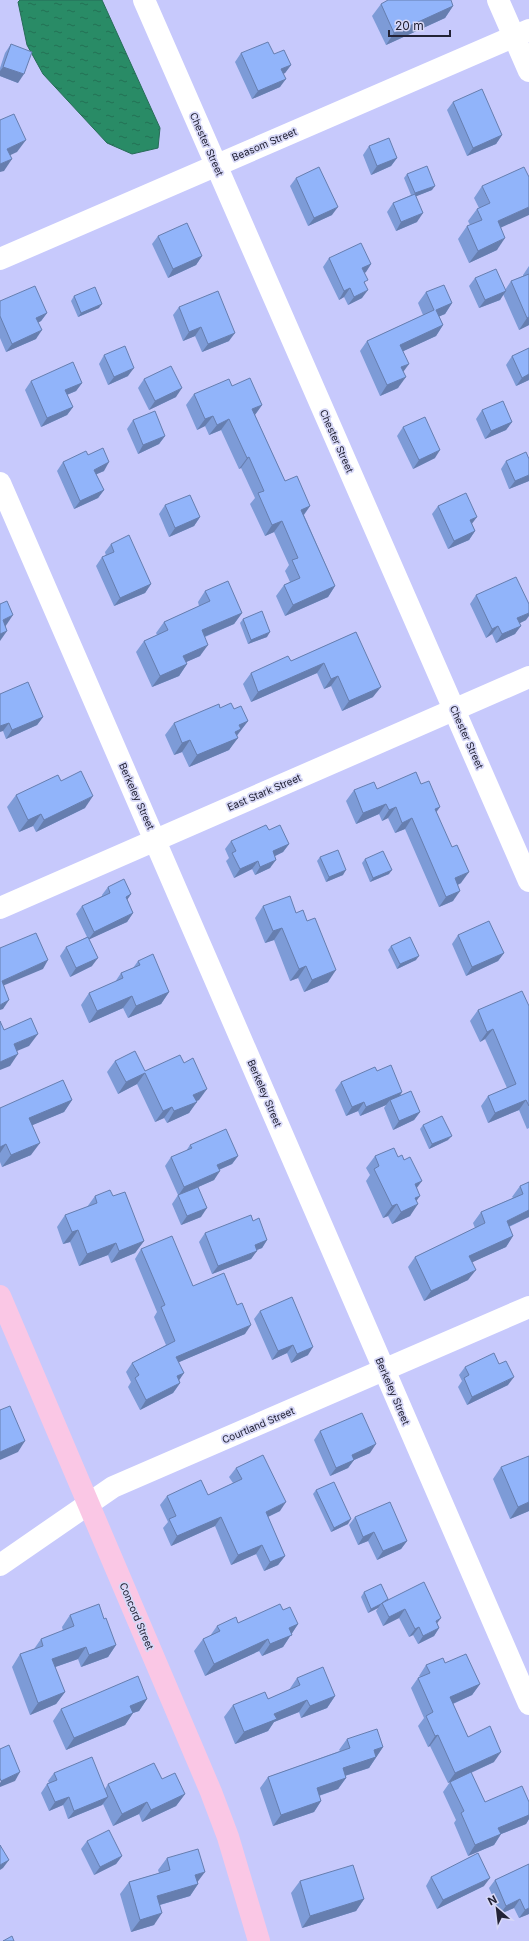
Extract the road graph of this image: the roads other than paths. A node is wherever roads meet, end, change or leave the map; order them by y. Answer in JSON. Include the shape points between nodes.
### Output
{"nodes":[{"id":1,"x":144,"y":0,"type":"edge"},
{"id":2,"x":498,"y":0,"type":"edge"},
{"id":3,"x":521,"y":33,"type":"edge"},
{"id":4,"x":529,"y":72,"type":"edge"},
{"id":5,"x":217,"y":165,"type":"junction"},
{"id":6,"x":0,"y":258,"type":"edge"},
{"id":7,"x":0,"y":484,"type":"edge"},
{"id":8,"x":529,"y":677,"type":"edge"},
{"id":9,"x":455,"y":709,"type":"junction"},
{"id":10,"x":155,"y":839,"type":"junction"},
{"id":11,"x":529,"y":881,"type":"edge"},
{"id":12,"x":0,"y":908,"type":"edge"},
{"id":13,"x":0,"y":1296,"type":"edge"},
{"id":14,"x":529,"y":1307,"type":"edge"},
{"id":15,"x":384,"y":1370,"type":"junction"},
{"id":16,"x":88,"y":1503,"type":"junction"},
{"id":17,"x":0,"y":1565,"type":"edge"},
{"id":18,"x":529,"y":1704,"type":"edge"},
{"id":19,"x":259,"y":1941,"type":"edge"}],
"edges":[{"from":1,"to":5,"type":"street","name":"Chester Street"},
{"from":2,"to":3,"type":"street"},
{"from":3,"to":4,"type":"street"},
{"from":3,"to":5,"type":"street","name":"Beasom Street"},
{"from":5,"to":6,"type":"street","name":"Beasom Street"},
{"from":5,"to":9,"type":"street","name":"Chester Street"},
{"from":7,"to":10,"type":"street","name":"Berkeley Street"},
{"from":8,"to":9,"type":"street","name":"East Stark Street"},
{"from":9,"to":10,"type":"street","name":"East Stark Street"},
{"from":9,"to":11,"type":"street","name":"Chester Street"},
{"from":10,"to":12,"type":"street","name":"East Stark Street"},
{"from":10,"to":15,"type":"street","name":"Berkeley Street"},
{"from":13,"to":16,"type":"main road","name":"Concord Street"},
{"from":14,"to":15,"type":"street","name":"Courtland Street"},
{"from":15,"to":16,"type":"street","name":"Courtland Street","via":[[113,1487]]},
{"from":15,"to":18,"type":"street","name":"Berkeley Street"},
{"from":16,"to":17,"type":"street","name":"Courtland Street"},
{"from":16,"to":19,"type":"main road","name":"Concord Street","via":[[211,1792],[228,1837]]}]}
